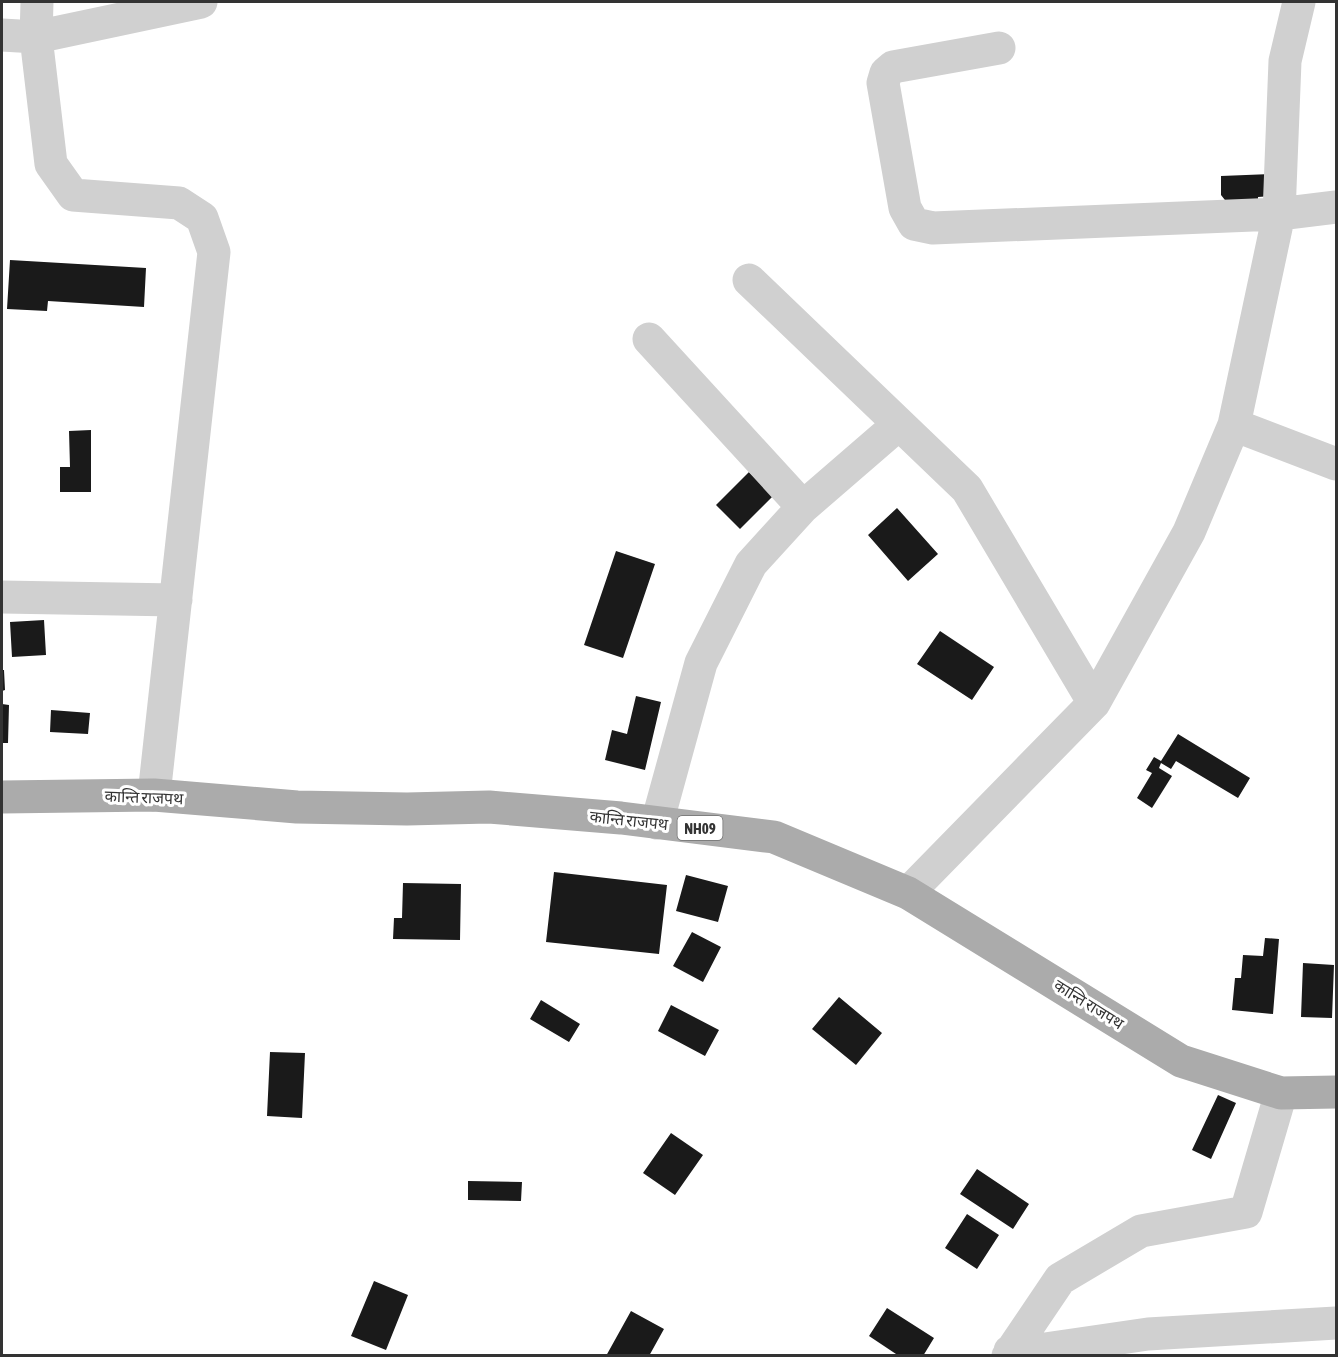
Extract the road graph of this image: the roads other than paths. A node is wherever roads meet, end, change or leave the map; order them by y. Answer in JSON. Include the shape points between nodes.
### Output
{"nodes":[{"id":1,"x":37,"y":2,"type":"edge"},
{"id":2,"x":201,"y":2,"type":"edge"},
{"id":3,"x":1299,"y":2,"type":"edge"},
{"id":4,"x":2,"y":35,"type":"edge"},
{"id":5,"x":36,"y":37,"type":"junction"},
{"id":6,"x":999,"y":48,"type":"dead end"},
{"id":7,"x":1336,"y":207,"type":"edge"},
{"id":8,"x":1279,"y":214,"type":"junction"},
{"id":9,"x":749,"y":280,"type":"dead end"},
{"id":10,"x":649,"y":339,"type":"dead end"},
{"id":11,"x":899,"y":424,"type":"junction"},
{"id":12,"x":1234,"y":425,"type":"junction"},
{"id":13,"x":1336,"y":464,"type":"edge"},
{"id":14,"x":803,"y":507,"type":"junction"},
{"id":15,"x":2,"y":597,"type":"edge"},
{"id":16,"x":176,"y":600,"type":"junction"},
{"id":17,"x":1094,"y":703,"type":"junction"},
{"id":18,"x":154,"y":795,"type":"junction"},
{"id":19,"x":2,"y":796,"type":"edge"},
{"id":20,"x":657,"y":823,"type":"junction"},
{"id":21,"x":908,"y":893,"type":"junction"},
{"id":22,"x":1336,"y":1092,"type":"edge"},
{"id":23,"x":1281,"y":1093,"type":"junction"},
{"id":24,"x":1336,"y":1323,"type":"edge"},
{"id":25,"x":1149,"y":1345,"type":"edge"},
{"id":26,"x":1009,"y":1354,"type":"edge"}],
"edges":[{"from":1,"to":5,"type":"street"},
{"from":2,"to":5,"type":"street"},
{"from":3,"to":8,"type":"street","via":[[1285,60]]},
{"from":4,"to":5,"type":"street"},
{"from":5,"to":16,"type":"street","via":[[51,164],[73,195],[179,204],[202,218],[214,252]]},
{"from":6,"to":8,"type":"street","via":[[892,67],[886,73],[883,83],[905,208],[914,224],[933,228]]},
{"from":7,"to":8,"type":"street"},
{"from":8,"to":12,"type":"street"},
{"from":9,"to":11,"type":"street"},
{"from":10,"to":14,"type":"street"},
{"from":11,"to":14,"type":"street"},
{"from":11,"to":17,"type":"street","via":[[967,489]]},
{"from":12,"to":13,"type":"street"},
{"from":12,"to":17,"type":"street","via":[[1190,532]]},
{"from":14,"to":20,"type":"street","via":[[751,564],[701,663]]},
{"from":15,"to":16,"type":"street"},
{"from":16,"to":18,"type":"street"},
{"from":17,"to":21,"type":"street"},
{"from":18,"to":19,"type":"main road","name":"कान्ति राजपथ","number":"NH09"},
{"from":18,"to":20,"type":"main road","name":"कान्ति राजपथ","number":"NH09","via":[[297,807],[489,807]]},
{"from":20,"to":21,"type":"main road","name":"कान्ति राजपथ","number":"NH09","via":[[774,837]]},
{"from":21,"to":23,"type":"main road","name":"कान्ति राजपथ","number":"NH09","via":[[1181,1060]]},
{"from":22,"to":23,"type":"main road","name":"कान्ति राजपथ","number":"NH09"},
{"from":23,"to":26,"type":"street","via":[[1246,1212],[1141,1231],[1060,1279]]},
{"from":24,"to":25,"type":"street"},
{"from":25,"to":26,"type":"street"}]}
